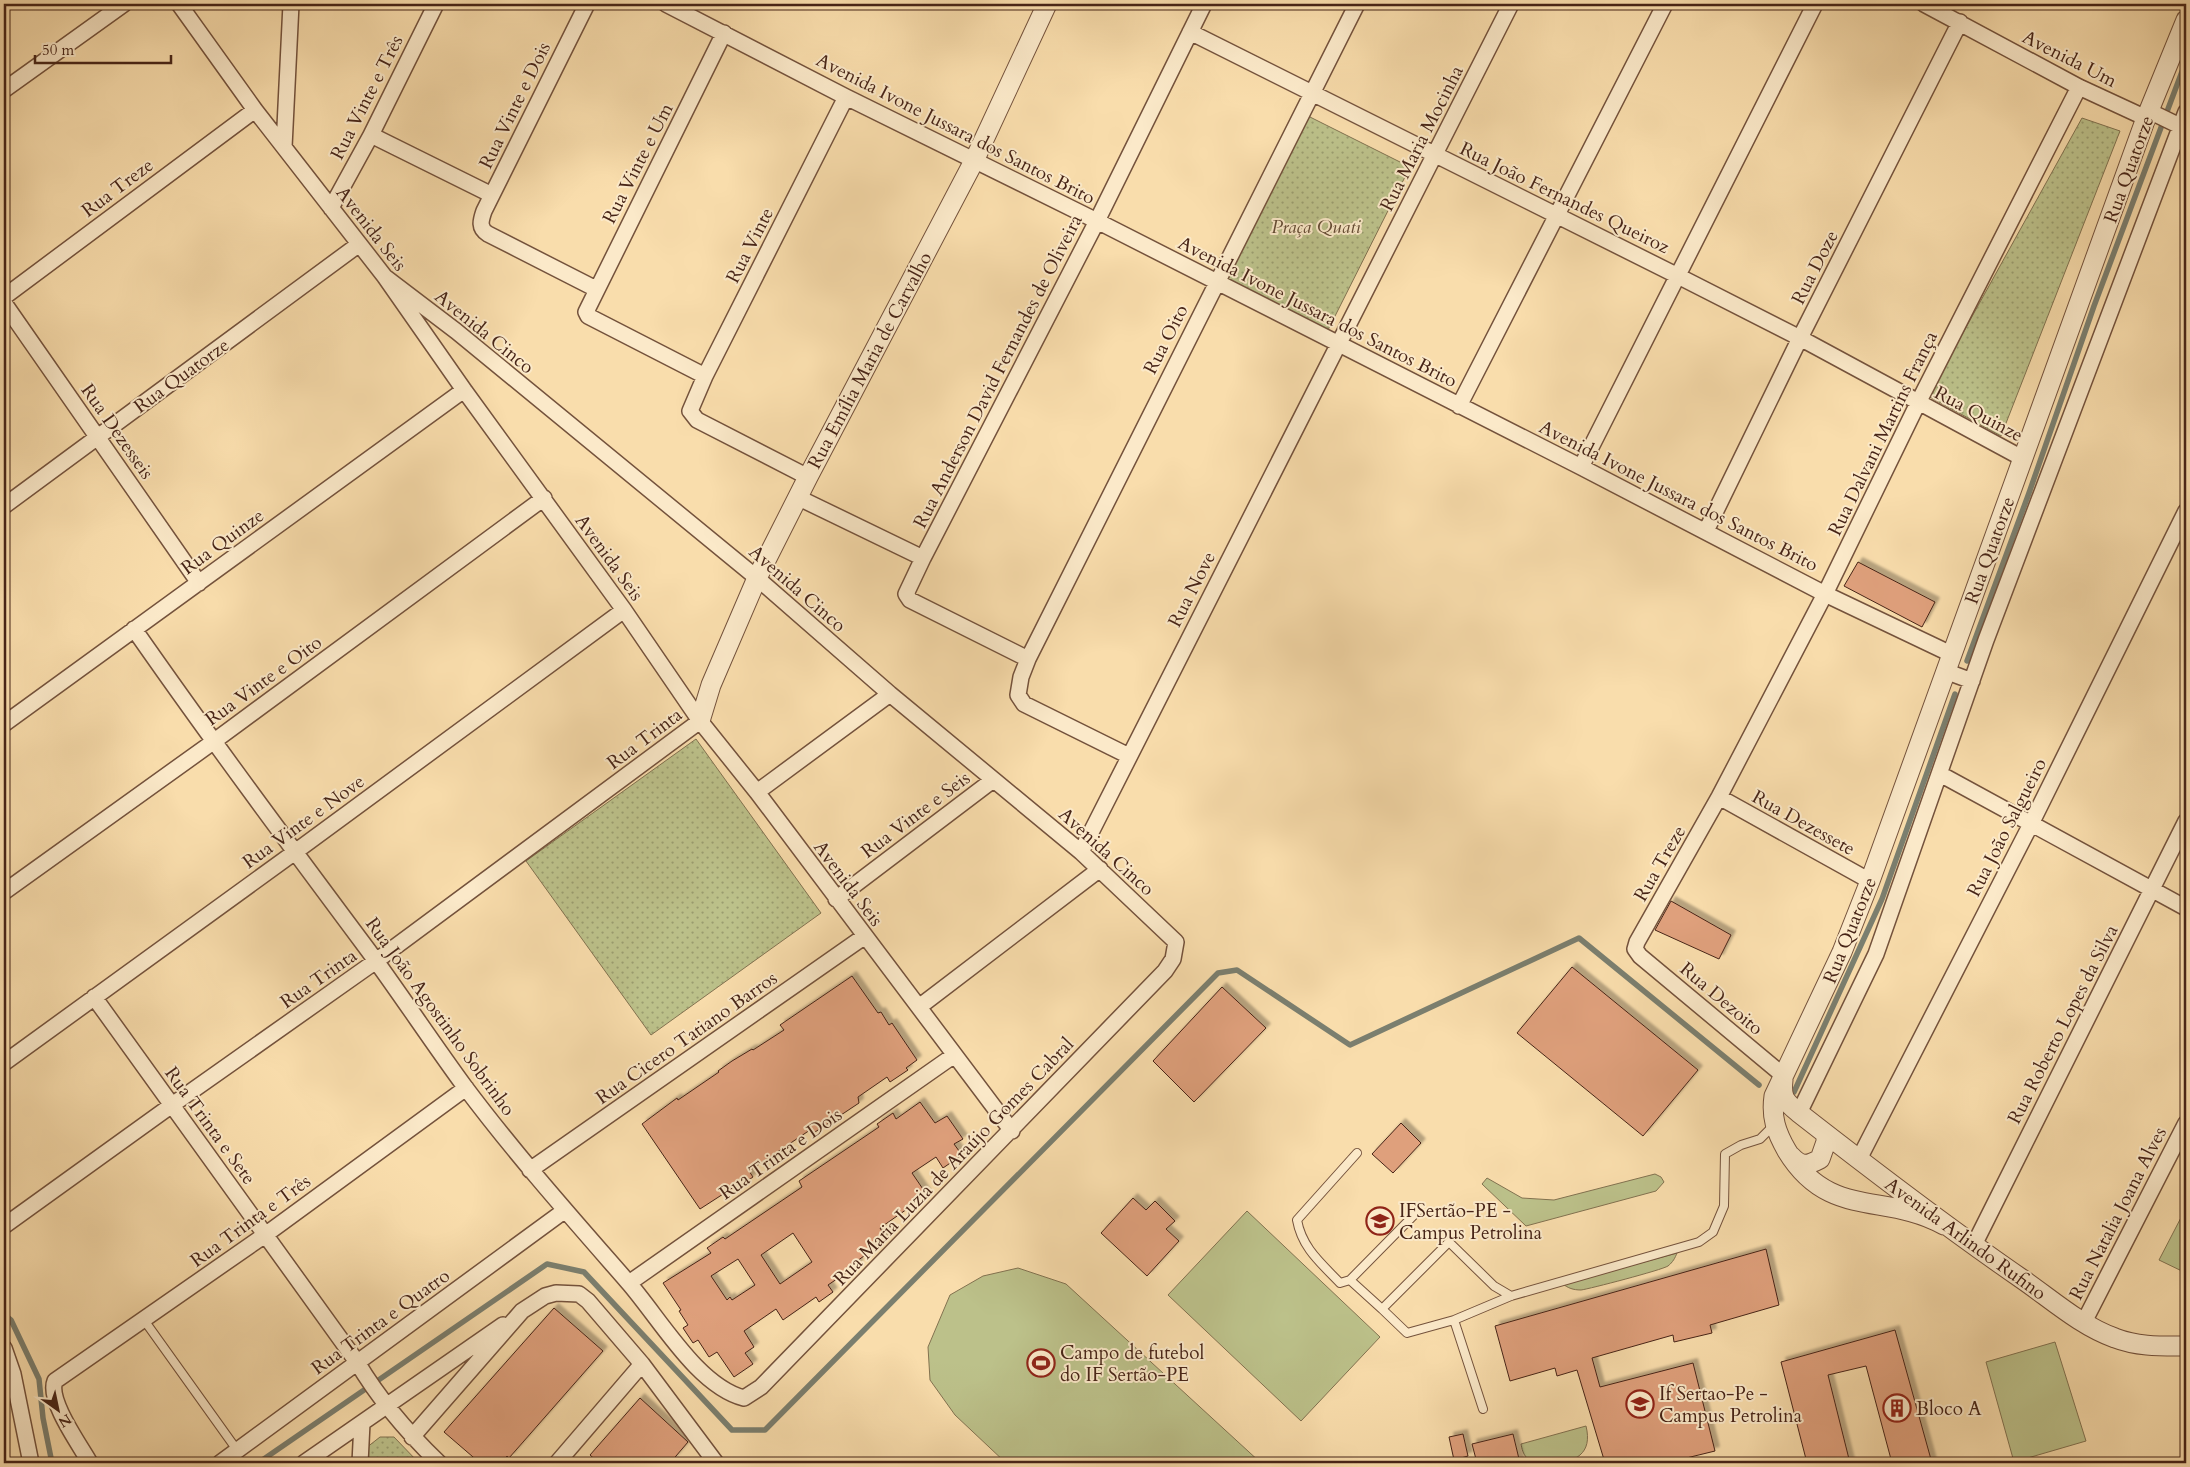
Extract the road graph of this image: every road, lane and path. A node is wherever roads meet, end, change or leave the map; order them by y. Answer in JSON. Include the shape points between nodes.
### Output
{"nodes":[{"id":1,"x":124,"y":4,"type":"edge"},
{"id":2,"x":179,"y":4,"type":"edge"},
{"id":3,"x":291,"y":4,"type":"edge"},
{"id":4,"x":436,"y":4,"type":"edge"},
{"id":5,"x":587,"y":4,"type":"edge"},
{"id":6,"x":666,"y":4,"type":"edge"},
{"id":7,"x":1047,"y":4,"type":"edge"},
{"id":8,"x":1204,"y":4,"type":"edge"},
{"id":9,"x":1357,"y":4,"type":"edge"},
{"id":10,"x":1511,"y":4,"type":"edge"},
{"id":11,"x":1666,"y":4,"type":"edge"},
{"id":12,"x":1815,"y":4,"type":"edge"},
{"id":13,"x":1924,"y":4,"type":"edge"},
{"id":14,"x":2186,"y":20,"type":"edge"},
{"id":15,"x":1960,"y":22,"type":"junction"},
{"id":16,"x":1190,"y":32,"type":"junction"},
{"id":17,"x":724,"y":33,"type":"junction"},
{"id":18,"x":2079,"y":87,"type":"junction"},
{"id":19,"x":4,"y":90,"type":"edge"},
{"id":20,"x":1312,"y":93,"type":"junction"},
{"id":21,"x":846,"y":97,"type":"junction"},
{"id":22,"x":255,"y":110,"type":"junction"},
{"id":23,"x":2186,"y":112,"type":"edge"},
{"id":24,"x":2147,"y":114,"type":"junction"},
{"id":25,"x":2183,"y":128,"type":"edge"},
{"id":26,"x":371,"y":135,"type":"junction"},
{"id":27,"x":284,"y":147,"type":"junction"},
{"id":28,"x":1435,"y":155,"type":"junction"},
{"id":29,"x":974,"y":161,"type":"junction"},
{"id":30,"x":492,"y":195,"type":"junction"},
{"id":31,"x":331,"y":208,"type":"junction"},
{"id":32,"x":1558,"y":214,"type":"junction"},
{"id":33,"x":1097,"y":221,"type":"junction"},
{"id":34,"x":358,"y":245,"type":"junction"},
{"id":35,"x":385,"y":276,"type":"junction"},
{"id":36,"x":1678,"y":276,"type":"junction"},
{"id":37,"x":1216,"y":282,"type":"junction"},
{"id":38,"x":596,"y":289,"type":"junction"},
{"id":39,"x":4,"y":297,"type":"edge"},
{"id":40,"x":4,"y":303,"type":"edge"},
{"id":41,"x":1800,"y":338,"type":"junction"},
{"id":42,"x":1338,"y":344,"type":"junction"},
{"id":43,"x":706,"y":376,"type":"junction"},
{"id":44,"x":464,"y":390,"type":"junction"},
{"id":45,"x":1918,"y":404,"type":"junction"},
{"id":46,"x":1459,"y":406,"type":"junction"},
{"id":47,"x":98,"y":436,"type":"junction"},
{"id":48,"x":2022,"y":458,"type":"junction"},
{"id":49,"x":1581,"y":467,"type":"junction"},
{"id":50,"x":808,"y":477,"type":"junction"},
{"id":51,"x":797,"y":497,"type":"junction"},
{"id":52,"x":544,"y":498,"type":"junction"},
{"id":53,"x":4,"y":506,"type":"edge"},
{"id":54,"x":2186,"y":511,"type":"edge"},
{"id":55,"x":1706,"y":531,"type":"junction"},
{"id":56,"x":922,"y":558,"type":"junction"},
{"id":57,"x":757,"y":578,"type":"junction"},
{"id":58,"x":199,"y":583,"type":"junction"},
{"id":59,"x":1825,"y":594,"type":"junction"},
{"id":60,"x":624,"y":610,"type":"junction"},
{"id":61,"x":134,"y":629,"type":"junction"},
{"id":62,"x":1028,"y":659,"type":"junction"},
{"id":63,"x":1948,"y":663,"type":"junction"},
{"id":64,"x":1972,"y":681,"type":"junction"},
{"id":65,"x":890,"y":694,"type":"junction"},
{"id":66,"x":700,"y":721,"type":"junction"},
{"id":67,"x":4,"y":724,"type":"edge"},
{"id":68,"x":213,"y":742,"type":"junction"},
{"id":69,"x":1129,"y":756,"type":"junction"},
{"id":70,"x":1940,"y":774,"type":"junction"},
{"id":71,"x":993,"y":780,"type":"junction"},
{"id":72,"x":757,"y":792,"type":"junction"},
{"id":73,"x":1719,"y":797,"type":"junction"},
{"id":74,"x":2186,"y":821,"type":"edge"},
{"id":75,"x":2031,"y":824,"type":"junction"},
{"id":76,"x":295,"y":852,"type":"junction"},
{"id":77,"x":1081,"y":852,"type":"junction"},
{"id":78,"x":1100,"y":869,"type":"junction"},
{"id":79,"x":1870,"y":881,"type":"junction"},
{"id":80,"x":2152,"y":890,"type":"junction"},
{"id":81,"x":4,"y":892,"type":"edge"},
{"id":82,"x":836,"y":899,"type":"junction"},
{"id":83,"x":2186,"y":908,"type":"edge"},
{"id":84,"x":865,"y":936,"type":"junction"},
{"id":85,"x":1176,"y":942,"type":"joint"},
{"id":86,"x":1635,"y":948,"type":"joint"},
{"id":87,"x":376,"y":961,"type":"junction"},
{"id":88,"x":94,"y":997,"type":"junction"},
{"id":89,"x":919,"y":1007,"type":"junction"},
{"id":90,"x":953,"y":1056,"type":"junction"},
{"id":91,"x":4,"y":1063,"type":"edge"},
{"id":92,"x":1784,"y":1076,"type":"junction"},
{"id":93,"x":466,"y":1088,"type":"junction"},
{"id":94,"x":172,"y":1104,"type":"junction"},
{"id":95,"x":1799,"y":1113,"type":"junction"},
{"id":96,"x":2186,"y":1123,"type":"edge"},
{"id":97,"x":1774,"y":1125,"type":"junction"},
{"id":98,"x":1012,"y":1131,"type":"junction"},
{"id":99,"x":1826,"y":1134,"type":"junction"},
{"id":100,"x":1357,"y":1153,"type":"dead end"},
{"id":101,"x":1788,"y":1153,"type":"junction"},
{"id":102,"x":1859,"y":1159,"type":"junction"},
{"id":103,"x":530,"y":1170,"type":"junction"},
{"id":104,"x":564,"y":1211,"type":"junction"},
{"id":105,"x":1418,"y":1211,"type":"dead end"},
{"id":106,"x":1944,"y":1225,"type":"junction"},
{"id":107,"x":4,"y":1226,"type":"edge"},
{"id":108,"x":265,"y":1236,"type":"junction"},
{"id":109,"x":1974,"y":1245,"type":"junction"},
{"id":110,"x":1350,"y":1280,"type":"junction"},
{"id":111,"x":629,"y":1283,"type":"junction"},
{"id":112,"x":1511,"y":1296,"type":"junction"},
{"id":113,"x":1382,"y":1309,"type":"junction"},
{"id":114,"x":522,"y":1312,"type":"junction"},
{"id":115,"x":144,"y":1320,"type":"junction"},
{"id":116,"x":1454,"y":1320,"type":"junction"},
{"id":117,"x":2084,"y":1322,"type":"junction"},
{"id":118,"x":2186,"y":1346,"type":"edge"},
{"id":119,"x":4,"y":1348,"type":"edge"},
{"id":120,"x":642,"y":1364,"type":"junction"},
{"id":121,"x":361,"y":1368,"type":"junction"},
{"id":122,"x":8,"y":1380,"type":"edge"},
{"id":123,"x":744,"y":1398,"type":"joint"},
{"id":124,"x":383,"y":1402,"type":"junction"},
{"id":125,"x":1483,"y":1409,"type":"dead end"},
{"id":126,"x":362,"y":1424,"type":"junction"},
{"id":127,"x":412,"y":1437,"type":"junction"},
{"id":128,"x":237,"y":1450,"type":"junction"},
{"id":129,"x":31,"y":1463,"type":"edge"},
{"id":130,"x":90,"y":1463,"type":"edge"},
{"id":131,"x":220,"y":1463,"type":"edge"},
{"id":132,"x":304,"y":1463,"type":"edge"},
{"id":133,"x":360,"y":1463,"type":"edge"},
{"id":134,"x":439,"y":1463,"type":"edge"},
{"id":135,"x":557,"y":1463,"type":"edge"},
{"id":136,"x":716,"y":1463,"type":"edge"}],
"edges":[{"from":1,"to":19,"type":"street"},
{"from":2,"to":22,"type":"street","name":"Avenida Seis"},
{"from":3,"to":27,"type":"street"},
{"from":4,"to":26,"type":"street","name":"Rua Vinte e Três"},
{"from":5,"to":30,"type":"street","name":"Rua Vinte e Dois"},
{"from":6,"to":17,"type":"street","name":"Avenida Ivone Jussara dos Santos Brito"},
{"from":7,"to":29,"type":"street","name":"Rua Emília Maria de Carvalho"},
{"from":8,"to":16,"type":"street","name":"Rua Anderson David Fernandes de Oliveira"},
{"from":9,"to":20,"type":"street","name":"Rua Oito"},
{"from":10,"to":28,"type":"street","name":"Rua Maria Mocinha"},
{"from":11,"to":32,"type":"street"},
{"from":12,"to":36,"type":"street"},
{"from":13,"to":15,"type":"street","name":"Avenida Um"},
{"from":14,"to":24,"type":"street","name":"Rua Quatorze"},
{"from":15,"to":18,"type":"street","name":"Avenida Um"},
{"from":15,"to":41,"type":"street","name":"Rua Doze"},
{"from":16,"to":20,"type":"street","name":"Rua João Fernandes Queiroz"},
{"from":16,"to":33,"type":"street","name":"Rua Anderson David Fernandes de Oliveira"},
{"from":17,"to":21,"type":"street","name":"Avenida Ivone Jussara dos Santos Brito"},
{"from":17,"to":38,"type":"street","name":"Rua Vinte e Um"},
{"from":18,"to":24,"type":"street","name":"Avenida Um"},
{"from":18,"to":45,"type":"street","name":"Rua Dalvani Martins França"},
{"from":20,"to":28,"type":"street","name":"Rua João Fernandes Queiroz"},
{"from":20,"to":37,"type":"street","name":"Rua Oito"},
{"from":21,"to":29,"type":"street","name":"Avenida Ivone Jussara dos Santos Brito"},
{"from":21,"to":43,"type":"street","name":"Rua Vinte"},
{"from":22,"to":27,"type":"street","name":"Avenida Seis"},
{"from":22,"to":39,"type":"street","name":"Rua Treze"},
{"from":23,"to":25,"type":"street"},
{"from":24,"to":25,"type":"street","name":"Avenida Um"},
{"from":24,"to":48,"type":"street","name":"Rua Quatorze"},
{"from":25,"to":64,"type":"street"},
{"from":26,"to":30,"type":"street"},
{"from":26,"to":31,"type":"street","name":"Rua Vinte e Três"},
{"from":27,"to":31,"type":"street","name":"Avenida Seis"},
{"from":28,"to":32,"type":"street","name":"Rua João Fernandes Queiroz"},
{"from":28,"to":42,"type":"street","name":"Rua Maria Mocinha"},
{"from":29,"to":33,"type":"street","name":"Avenida Ivone Jussara dos Santos Brito"},
{"from":29,"to":50,"type":"street","name":"Rua Emília Maria de Carvalho"},
{"from":30,"to":38,"type":"street","name":"Rua Vinte e Dois","via":[[484,211],[483,230]]},
{"from":31,"to":34,"type":"street","name":"Avenida Seis"},
{"from":32,"to":36,"type":"street","name":"Rua João Fernandes Queiroz"},
{"from":32,"to":46,"type":"street"},
{"from":33,"to":37,"type":"street","name":"Avenida Ivone Jussara dos Santos Brito"},
{"from":33,"to":56,"type":"street","name":"Rua Anderson David Fernandes de Oliveira"},
{"from":34,"to":35,"type":"street","name":"Avenida Seis"},
{"from":34,"to":47,"type":"street","name":"Rua Quatorze"},
{"from":35,"to":44,"type":"street","name":"Avenida Seis"},
{"from":35,"to":57,"type":"street","name":"Avenida Cinco"},
{"from":36,"to":41,"type":"street","name":"Rua João Fernandes Queiroz"},
{"from":36,"to":49,"type":"street"},
{"from":37,"to":42,"type":"street","name":"Avenida Ivone Jussara dos Santos Brito"},
{"from":37,"to":62,"type":"street","name":"Rua Oito"},
{"from":38,"to":43,"type":"street","name":"Rua Vinte e Um","via":[[586,312],[588,316]]},
{"from":40,"to":47,"type":"street","name":"Rua Dezesseis"},
{"from":41,"to":45,"type":"street","name":"Rua João Fernandes Queiroz"},
{"from":41,"to":55,"type":"street","name":"Rua Doze"},
{"from":42,"to":46,"type":"street","name":"Avenida Ivone Jussara dos Santos Brito"},
{"from":42,"to":69,"type":"street","name":"Rua Nove"},
{"from":43,"to":50,"type":"street","name":"Rua Vinte","via":[[690,411],[697,420]]},
{"from":44,"to":52,"type":"street","name":"Avenida Seis"},
{"from":44,"to":58,"type":"street","name":"Rua Quinze"},
{"from":45,"to":48,"type":"street","name":"Rua Quinze"},
{"from":45,"to":59,"type":"street","name":"Rua Dalvani Martins França"},
{"from":46,"to":49,"type":"street","name":"Avenida Ivone Jussara dos Santos Brito"},
{"from":47,"to":53,"type":"street","name":"Rua Quatorze"},
{"from":47,"to":58,"type":"street","name":"Rua Dezesseis"},
{"from":48,"to":63,"type":"street","name":"Rua Quatorze"},
{"from":49,"to":55,"type":"street","name":"Avenida Ivone Jussara dos Santos Brito"},
{"from":50,"to":51,"type":"street","name":"Rua Emília Maria de Carvalho"},
{"from":51,"to":56,"type":"street"},
{"from":51,"to":57,"type":"street","name":"Rua Emília Maria de Carvalho"},
{"from":52,"to":60,"type":"street","name":"Avenida Seis"},
{"from":52,"to":68,"type":"street","name":"Rua Vinte e Oito"},
{"from":54,"to":75,"type":"street","name":"Rua João Salgueiro"},
{"from":55,"to":59,"type":"street","name":"Avenida Ivone Jussara dos Santos Brito"},
{"from":56,"to":62,"type":"street","name":"Rua Anderson David Fernandes de Oliveira","via":[[906,595],[910,600]]},
{"from":57,"to":65,"type":"street","name":"Avenida Cinco"},
{"from":57,"to":66,"type":"street","name":"Rua Emília Maria de Carvalho","via":[[711,685]]},
{"from":58,"to":61,"type":"street","name":"Rua Quinze"},
{"from":59,"to":63,"type":"street","name":"Avenida Ivone Jussara dos Santos Brito"},
{"from":59,"to":73,"type":"street","name":"Rua Dalvani Martins França"},
{"from":60,"to":66,"type":"street","name":"Avenida Seis"},
{"from":60,"to":76,"type":"street","name":"Rua Vinte e Nove"},
{"from":61,"to":67,"type":"street","name":"Rua Quinze"},
{"from":61,"to":68,"type":"street","name":"Rua João Agostinho Sobrinho"},
{"from":62,"to":69,"type":"street","name":"Rua Oito","via":[[1018,695],[1024,704]]},
{"from":63,"to":64,"type":"street","name":"Avenida Ivone Jussara dos Santos Brito"},
{"from":63,"to":79,"type":"street","name":"Rua Quatorze"},
{"from":64,"to":70,"type":"street"},
{"from":65,"to":71,"type":"street","name":"Avenida Cinco"},
{"from":65,"to":72,"type":"street"},
{"from":66,"to":72,"type":"street","name":"Avenida Seis"},
{"from":66,"to":87,"type":"street","name":"Rua Trinta"},
{"from":68,"to":76,"type":"street","name":"Rua João Agostinho Sobrinho"},
{"from":68,"to":81,"type":"street","name":"Rua Vinte e Oito"},
{"from":69,"to":77,"type":"street","name":"Rua Nove"},
{"from":70,"to":75,"type":"street"},
{"from":70,"to":95,"type":"street","via":[[1876,954]]},
{"from":71,"to":77,"type":"street","name":"Avenida Cinco"},
{"from":71,"to":82,"type":"street","name":"Rua Vinte e Seis"},
{"from":72,"to":82,"type":"street","name":"Avenida Seis"},
{"from":73,"to":79,"type":"street","name":"Rua Dezessete"},
{"from":73,"to":86,"type":"street","name":"Rua Treze"},
{"from":74,"to":80,"type":"street","name":"Rua Roberto Lopes da Silva"},
{"from":75,"to":80,"type":"street"},
{"from":75,"to":102,"type":"street","name":"Rua João Salgueiro"},
{"from":76,"to":87,"type":"street","name":"Rua João Agostinho Sobrinho"},
{"from":76,"to":88,"type":"street","name":"Rua Vinte e Nove"},
{"from":77,"to":78,"type":"street","name":"Avenida Cinco"},
{"from":78,"to":85,"type":"street","name":"Avenida Cinco"},
{"from":78,"to":89,"type":"street"},
{"from":79,"to":92,"type":"street","name":"Rua Quatorze","via":[[1842,952]]},
{"from":80,"to":83,"type":"street"},
{"from":80,"to":109,"type":"street","name":"Rua Roberto Lopes da Silva"},
{"from":82,"to":84,"type":"street","name":"Avenida Seis"},
{"from":84,"to":89,"type":"street","name":"Avenida Seis"},
{"from":84,"to":103,"type":"street","name":"Rua Cicero Tatiano Barros"},
{"from":85,"to":98,"type":"street","name":"Rua Maria Luzia de Araújo Gomes Cabral","via":[[1174,959],[1165,971]]},
{"from":86,"to":92,"type":"street","name":"Rua Dezoito","via":[[1640,956]]},
{"from":87,"to":93,"type":"street","name":"Rua João Agostinho Sobrinho"},
{"from":87,"to":94,"type":"street","name":"Rua Trinta"},
{"from":88,"to":91,"type":"street","name":"Rua Vinte e Nove"},
{"from":88,"to":94,"type":"street","name":"Rua Trinta e Sete"},
{"from":89,"to":90,"type":"street","name":"Avenida Seis"},
{"from":90,"to":98,"type":"street","name":"Avenida Seis"},
{"from":90,"to":111,"type":"street","name":"Rua Trinta e Dois"},
{"from":92,"to":95,"type":"street","name":"Avenida Arlindo Rufino","via":[[1781,1095]]},
{"from":92,"to":97,"type":"street","name":"Rua Quatorze","via":[[1774,1096]]},
{"from":93,"to":103,"type":"street","name":"Rua João Agostinho Sobrinho"},
{"from":93,"to":108,"type":"street","name":"Rua Trinta e Três"},
{"from":94,"to":107,"type":"street","name":"Rua Trinta"},
{"from":94,"to":108,"type":"street","name":"Rua Trinta e Sete"},
{"from":95,"to":99,"type":"street","name":"Avenida Arlindo Rufino"},
{"from":96,"to":117,"type":"street","name":"Rua Natalia Joana Alves"},
{"from":97,"to":101,"type":"street"},
{"from":97,"to":112,"type":"lane","via":[[1760,1139],[1725,1154],[1724,1206],[1713,1232],[1699,1242]]},
{"from":98,"to":123,"type":"street","name":"Rua Maria Luzia de Araújo Gomes Cabral","via":[[761,1387]]},
{"from":99,"to":101,"type":"street","via":[[1824,1152],[1812,1164],[1799,1164]]},
{"from":99,"to":102,"type":"street","name":"Avenida Arlindo Rufino"},
{"from":100,"to":110,"type":"lane","via":[[1297,1220],[1307,1249],[1340,1283]]},
{"from":101,"to":106,"type":"street","via":[[1804,1176],[1850,1201],[1917,1212]]},
{"from":102,"to":106,"type":"street","name":"Avenida Arlindo Rufino"},
{"from":103,"to":104,"type":"street","name":"Rua João Agostinho Sobrinho"},
{"from":104,"to":111,"type":"street","name":"Rua João Agostinho Sobrinho"},
{"from":104,"to":121,"type":"street","name":"Rua Trinta e Quatro"},
{"from":105,"to":110,"type":"lane"},
{"from":106,"to":109,"type":"street","name":"Avenida Arlindo Rufino"},
{"from":108,"to":115,"type":"street","name":"Rua Trinta e Três"},
{"from":108,"to":121,"type":"street","name":"Rua Trinta e Sete"},
{"from":109,"to":117,"type":"street","name":"Avenida Arlindo Rufino"},
{"from":110,"to":113,"type":"lane"},
{"from":111,"to":123,"type":"street","name":"Rua João Agostinho Sobrinho","via":[[697,1367],[724,1391]]},
{"from":112,"to":113,"type":"lane","via":[[1484,1277],[1449,1242]]},
{"from":112,"to":116,"type":"lane"},
{"from":113,"to":116,"type":"lane","via":[[1407,1333]]},
{"from":114,"to":120,"type":"street","via":[[545,1296],[579,1294]]},
{"from":114,"to":124,"type":"street"},
{"from":114,"to":127,"type":"street"},
{"from":115,"to":128,"type":"lane"},
{"from":115,"to":130,"type":"street","name":"Rua Trinta e Três","via":[[55,1381],[58,1406]]},
{"from":116,"to":125,"type":"lane"},
{"from":117,"to":118,"type":"street","name":"Avenida Arlindo Rufino","via":[[2114,1338],[2132,1343]]},
{"from":119,"to":122,"type":"street"},
{"from":120,"to":135,"type":"street"},
{"from":120,"to":136,"type":"street"},
{"from":121,"to":124,"type":"street","name":"Rua Trinta e Sete"},
{"from":121,"to":128,"type":"street","name":"Rua Trinta e Quatro"},
{"from":122,"to":129,"type":"street"},
{"from":124,"to":126,"type":"street"},
{"from":124,"to":127,"type":"street"},
{"from":126,"to":132,"type":"street"},
{"from":126,"to":133,"type":"street"},
{"from":127,"to":134,"type":"street"},
{"from":128,"to":131,"type":"street","name":"Rua Trinta e Quatro"}]}
